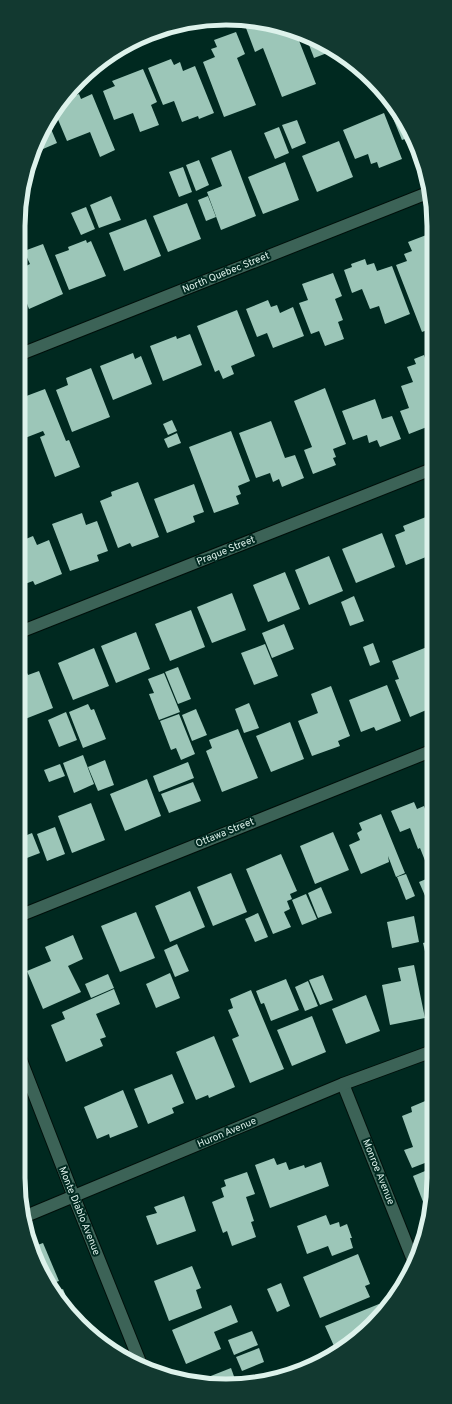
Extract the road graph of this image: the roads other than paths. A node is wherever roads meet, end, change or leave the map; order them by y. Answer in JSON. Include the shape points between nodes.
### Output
{"nodes":[{"id":1,"x":424,"y":194,"type":"edge"},
{"id":2,"x":25,"y":352,"type":"edge"},
{"id":3,"x":427,"y":471,"type":"edge"},
{"id":4,"x":25,"y":630,"type":"edge"},
{"id":5,"x":427,"y":753,"type":"edge"},
{"id":6,"x":25,"y":914,"type":"edge"},
{"id":7,"x":427,"y":1053,"type":"edge"},
{"id":8,"x":25,"y":1073,"type":"edge"},
{"id":9,"x":343,"y":1084,"type":"junction"},
{"id":10,"x":74,"y":1198,"type":"junction"},
{"id":11,"x":29,"y":1215,"type":"edge"},
{"id":12,"x":411,"y":1256,"type":"edge"},
{"id":13,"x":139,"y":1359,"type":"edge"}],
"edges":[{"from":1,"to":2,"type":"street","name":"North Quebec Street"},
{"from":3,"to":4,"type":"street","name":"Prague Street"},
{"from":5,"to":6,"type":"street","name":"Ottawa Street"},
{"from":7,"to":9,"type":"street","name":"Huron Avenue"},
{"from":8,"to":10,"type":"street","name":"Monte Diablo Avenue"},
{"from":9,"to":10,"type":"street","name":"Huron Avenue"},
{"from":9,"to":12,"type":"street","name":"Monroe Avenue"},
{"from":10,"to":11,"type":"street","name":"Huron Avenue"},
{"from":10,"to":13,"type":"street","name":"Monte Diablo Avenue"}]}
